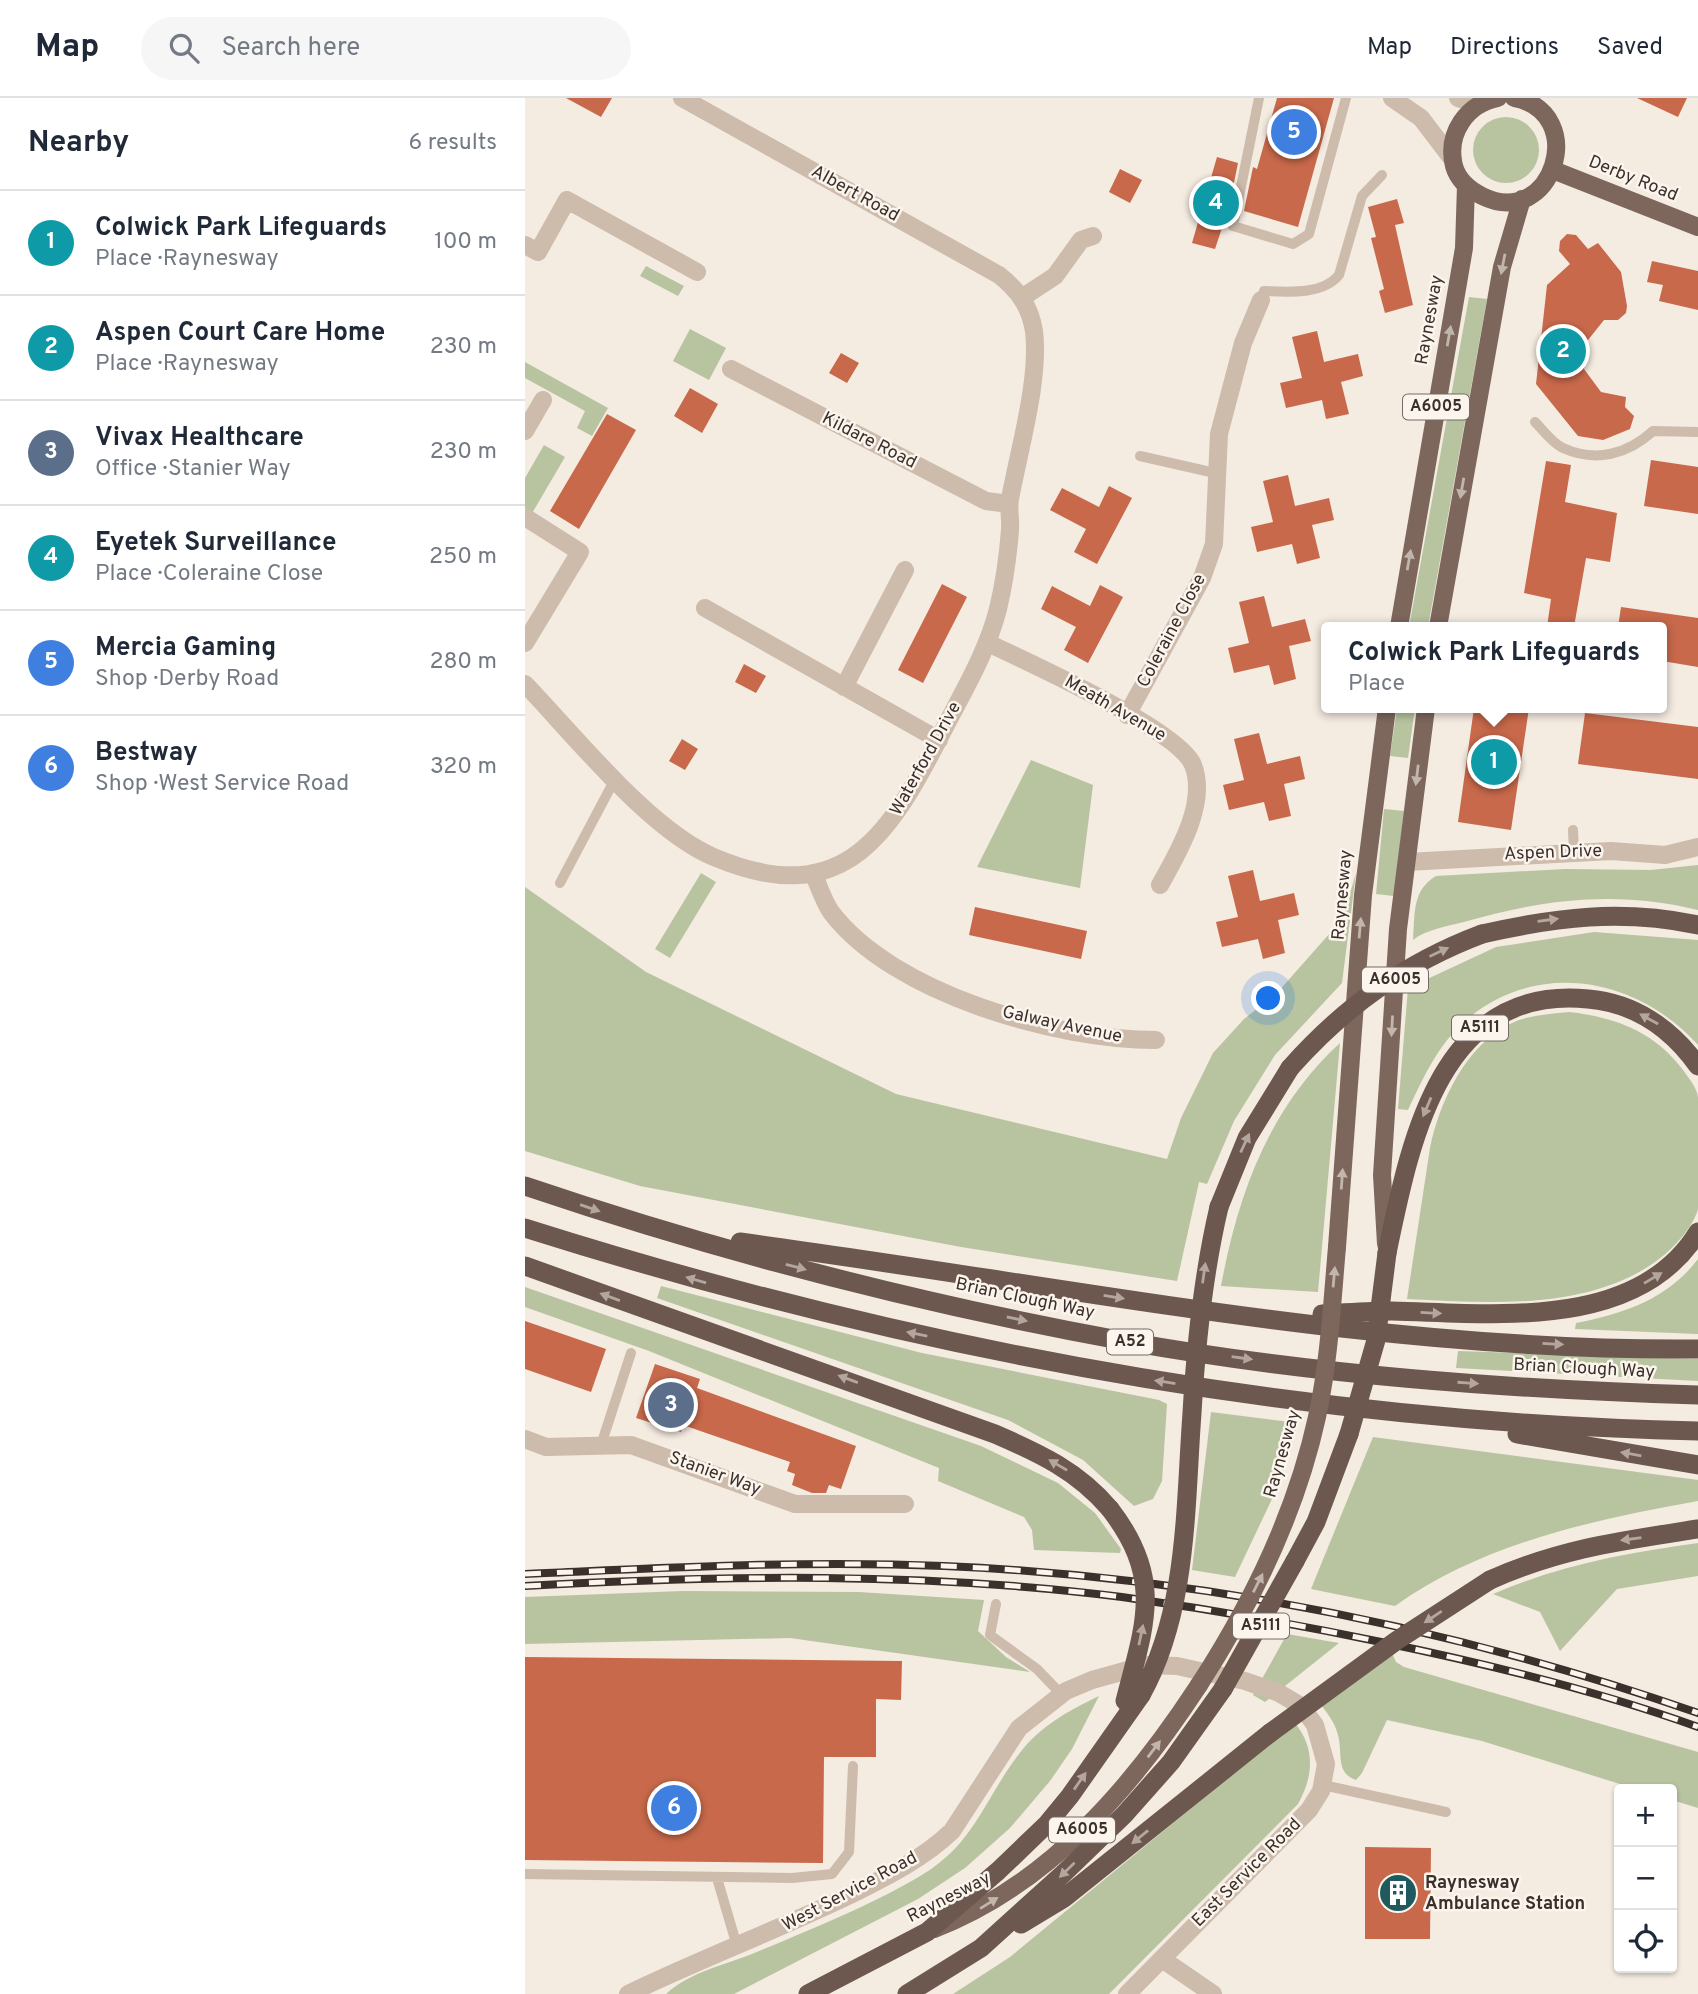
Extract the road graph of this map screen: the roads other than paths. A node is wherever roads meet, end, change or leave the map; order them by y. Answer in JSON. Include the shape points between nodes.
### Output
{"nodes":[{"id":1,"x":682,"y":98,"type":"edge"},
{"id":2,"x":1259,"y":98,"type":"edge"},
{"id":3,"x":1346,"y":98,"type":"edge"},
{"id":4,"x":1392,"y":98,"type":"edge"},
{"id":5,"x":1458,"y":98,"type":"edge"},
{"id":6,"x":1514,"y":98,"type":"edge"},
{"id":7,"x":1487,"y":101,"type":"edge"},
{"id":8,"x":1543,"y":106,"type":"edge"},
{"id":9,"x":1453,"y":160,"type":"junction"},
{"id":10,"x":1553,"y":170,"type":"junction"},
{"id":11,"x":1382,"y":175,"type":"dead end"},
{"id":12,"x":1466,"y":185,"type":"junction"},
{"id":13,"x":1522,"y":199,"type":"junction"},
{"id":14,"x":1698,"y":227,"type":"edge"},
{"id":15,"x":1093,"y":236,"type":"dead end"},
{"id":16,"x":525,"y":246,"type":"edge"},
{"id":17,"x":697,"y":272,"type":"dead end"},
{"id":18,"x":1023,"y":297,"type":"junction"},
{"id":19,"x":1261,"y":300,"type":"joint"},
{"id":20,"x":731,"y":369,"type":"dead end"},
{"id":21,"x":543,"y":400,"type":"dead end"},
{"id":22,"x":1535,"y":422,"type":"dead end"},
{"id":23,"x":525,"y":431,"type":"edge"},
{"id":24,"x":1698,"y":432,"type":"edge"},
{"id":25,"x":1140,"y":456,"type":"dead end"},
{"id":26,"x":1215,"y":473,"type":"junction"},
{"id":27,"x":1009,"y":504,"type":"junction"},
{"id":28,"x":525,"y":517,"type":"edge"},
{"id":29,"x":905,"y":570,"type":"dead end"},
{"id":30,"x":705,"y":608,"type":"dead end"},
{"id":31,"x":1400,"y":622,"type":"edge"},
{"id":32,"x":1440,"y":622,"type":"edge"},
{"id":33,"x":525,"y":643,"type":"edge"},
{"id":34,"x":988,"y":643,"type":"junction"},
{"id":35,"x":525,"y":684,"type":"edge"},
{"id":36,"x":844,"y":687,"type":"junction"},
{"id":37,"x":1386,"y":713,"type":"edge"},
{"id":38,"x":1425,"y":713,"type":"edge"},
{"id":39,"x":1127,"y":715,"type":"junction"},
{"id":40,"x":939,"y":740,"type":"junction"},
{"id":41,"x":616,"y":779,"type":"junction"},
{"id":42,"x":1573,"y":831,"type":"dead end"},
{"id":43,"x":1698,"y":848,"type":"edge"},
{"id":44,"x":1574,"y":854,"type":"junction"},
{"id":45,"x":1407,"y":862,"type":"junction"},
{"id":46,"x":813,"y":873,"type":"junction"},
{"id":47,"x":560,"y":883,"type":"dead end"},
{"id":48,"x":1160,"y":885,"type":"dead end"},
{"id":49,"x":1698,"y":925,"type":"edge"},
{"id":50,"x":1156,"y":1040,"type":"dead end"},
{"id":51,"x":1698,"y":1066,"type":"edge"},
{"id":52,"x":525,"y":1186,"type":"edge"},
{"id":53,"x":525,"y":1228,"type":"edge"},
{"id":54,"x":659,"y":1231,"type":"junction"},
{"id":55,"x":1698,"y":1232,"type":"edge"},
{"id":56,"x":1387,"y":1253,"type":"junction"},
{"id":57,"x":525,"y":1266,"type":"edge"},
{"id":58,"x":1265,"y":1317,"type":"junction"},
{"id":59,"x":1698,"y":1349,"type":"edge"},
{"id":60,"x":631,"y":1353,"type":"dead end"},
{"id":61,"x":1698,"y":1395,"type":"edge"},
{"id":62,"x":1402,"y":1415,"type":"junction"},
{"id":63,"x":1698,"y":1431,"type":"edge"},
{"id":64,"x":525,"y":1439,"type":"edge"},
{"id":65,"x":601,"y":1445,"type":"junction"},
{"id":66,"x":1698,"y":1465,"type":"edge"},
{"id":67,"x":905,"y":1504,"type":"dead end"},
{"id":68,"x":1698,"y":1529,"type":"edge"},
{"id":69,"x":996,"y":1604,"type":"dead end"},
{"id":70,"x":1219,"y":1681,"type":"junction"},
{"id":71,"x":1061,"y":1694,"type":"junction"},
{"id":72,"x":1133,"y":1698,"type":"junction"},
{"id":73,"x":853,"y":1766,"type":"dead end"},
{"id":74,"x":1323,"y":1784,"type":"junction"},
{"id":75,"x":1446,"y":1812,"type":"dead end"},
{"id":76,"x":525,"y":1874,"type":"edge"},
{"id":77,"x":717,"y":1878,"type":"junction"},
{"id":78,"x":927,"y":1932,"type":"junction"},
{"id":79,"x":737,"y":1946,"type":"junction"},
{"id":80,"x":981,"y":1948,"type":"junction"},
{"id":81,"x":1162,"y":1959,"type":"junction"},
{"id":82,"x":628,"y":1994,"type":"edge"},
{"id":83,"x":807,"y":1994,"type":"edge"},
{"id":84,"x":907,"y":1994,"type":"edge"},
{"id":85,"x":1127,"y":1994,"type":"edge"},
{"id":86,"x":1213,"y":1994,"type":"edge"}],
"edges":[{"from":1,"to":18,"type":"street","name":"Albert Road","via":[[999,275]]},
{"from":2,"to":3,"type":"lane","via":[[1233,226],[1293,244],[1308,234]]},
{"from":4,"to":9,"type":"street","via":[[1421,118]]},
{"from":5,"to":7,"type":"street"},
{"from":6,"to":8,"type":"main road"},
{"from":7,"to":9,"type":"main road","via":[[1463,118],[1456,130]]},
{"from":8,"to":10,"type":"main road","via":[[1556,138]]},
{"from":9,"to":12,"type":"main road","number":"A6005"},
{"from":10,"to":13,"type":"main road","via":[[1542,186]]},
{"from":10,"to":14,"type":"main road","name":"Derby Road"},
{"from":11,"to":19,"type":"lane","via":[[1362,196],[1333,283],[1291,292],[1264,291]]},
{"from":12,"to":13,"type":"main road","via":[[1492,201]]},
{"from":31,"to":12,"type":"main road","name":"Raynesway","number":"A6005","one_way":true,"via":[[1464,248]]},
{"from":13,"to":32,"type":"main road","number":"A6005","one_way":true,"via":[[1502,267]]},
{"from":15,"to":18,"type":"street","via":[[1081,240],[1055,276]]},
{"from":16,"to":17,"type":"street","via":[[538,252],[568,200]]},
{"from":18,"to":27,"type":"street","name":"Waterford Drive","via":[[1034,333],[1034,367]]},
{"from":19,"to":26,"type":"street","name":"Coleraine Close","via":[[1243,343],[1219,433]]},
{"from":20,"to":27,"type":"street","name":"Kildare Road","via":[[986,501]]},
{"from":21,"to":23,"type":"street"},
{"from":22,"to":24,"type":"lane","via":[[1561,448],[1602,455],[1632,448],[1653,431]]},
{"from":25,"to":26,"type":"lane"},
{"from":26,"to":39,"type":"street","name":"Coleraine Close","via":[[1214,544],[1202,578]]},
{"from":27,"to":34,"type":"street","name":"Waterford Drive","via":[[1011,527]]},
{"from":28,"to":33,"type":"street","via":[[580,552]]},
{"from":29,"to":36,"type":"street"},
{"from":30,"to":36,"type":"street"},
{"from":34,"to":39,"type":"street","name":"Meath Avenue"},
{"from":34,"to":40,"type":"street","name":"Waterford Drive"},
{"from":35,"to":41,"type":"street","name":"Waterford Drive"},
{"from":36,"to":40,"type":"street"},
{"from":78,"to":37,"type":"main road","name":"Raynesway","number":"A6005","one_way":true,"bridge":true,"via":[[988,1905],[1059,1853],[1123,1790],[1229,1638],[1262,1574],[1294,1491],[1317,1418],[1337,1247],[1363,895]]},
{"from":38,"to":45,"type":"main road","number":"A6005","one_way":true},
{"from":39,"to":48,"type":"street","name":"Meath Avenue","via":[[1177,745],[1193,765],[1196,778],[1185,842]]},
{"from":40,"to":46,"type":"street","name":"Waterford Drive","via":[[883,832],[847,862]]},
{"from":41,"to":46,"type":"street","name":"Waterford Drive","via":[[660,823],[713,857],[771,874]]},
{"from":41,"to":47,"type":"lane"},
{"from":42,"to":44,"type":"lane"},
{"from":43,"to":44,"type":"street","name":"Aspen Drive","via":[[1665,855]]},
{"from":44,"to":45,"type":"street","name":"Aspen Drive"},
{"from":45,"to":56,"type":"main road","number":"A6005","one_way":true,"via":[[1398,929],[1382,1175]]},
{"from":46,"to":50,"type":"street","name":"Galway Avenue","via":[[826,903],[841,922],[885,961],[932,988],[1033,1022],[1128,1040]]},
{"from":72,"to":49,"type":"highway","one_way":true,"bridge":true,"via":[[1159,1652],[1178,1577],[1199,1321],[1219,1207],[1247,1138],[1290,1068],[1313,1042],[1384,982],[1482,934],[1547,919],[1609,915]]},
{"from":51,"to":56,"type":"highway","number":"A5111","one_way":true,"via":[[1662,1027],[1603,1000],[1533,1001],[1496,1017],[1457,1051],[1426,1108],[1400,1191]]},
{"from":52,"to":54,"type":"highway","name":"Brian Clough Way","number":"A52","one_way":true},
{"from":62,"to":53,"type":"highway","number":"A52","one_way":true,"via":[[1076,1368],[843,1319]]},
{"from":54,"to":58,"type":"highway","one_way":true},
{"from":54,"to":61,"type":"highway","name":"Brian Clough Way","number":"A52","one_way":true,"via":[[878,1289],[1125,1341],[1453,1382]]},
{"from":58,"to":55,"type":"highway","one_way":true,"via":[[1390,1311],[1487,1315],[1581,1305],[1621,1293],[1662,1272]]},
{"from":56,"to":70,"type":"highway","number":"A5111","bridge":true,"via":[[1376,1340],[1336,1473],[1287,1577]]},
{"from":72,"to":57,"type":"highway","one_way":true,"bridge":true,"via":[[1147,1609],[1146,1581],[1134,1547],[1110,1509],[1063,1467],[995,1434]]},
{"from":58,"to":59,"type":"highway","one_way":true,"via":[[1481,1340]]},
{"from":60,"to":65,"type":"lane"},
{"from":62,"to":63,"type":"highway","number":"A52","via":[[1593,1429]]},
{"from":66,"to":62,"type":"highway","one_way":true},
{"from":64,"to":65,"type":"street","name":"Stanier Way","via":[[547,1447]]},
{"from":65,"to":67,"type":"street","name":"Stanier Way","via":[[631,1445],[795,1504]]},
{"from":68,"to":80,"type":"highway","one_way":true,"bridge":true,"via":[[1605,1542],[1536,1559],[1490,1580],[1396,1640],[1270,1733],[1064,1898]]},
{"from":69,"to":71,"type":"lane","via":[[990,1635],[1037,1669]]},
{"from":70,"to":71,"type":"street","name":"West Service Road","via":[[1146,1665]]},
{"from":70,"to":74,"type":"street","name":"East Service Road","via":[[1279,1693],[1301,1706],[1323,1746]]},
{"from":70,"to":80,"type":"highway","number":"A5111","one_way":true,"via":[[1171,1762],[1124,1815]]},
{"from":71,"to":79,"type":"street","name":"West Service Road","via":[[1019,1728],[952,1831],[938,1844],[876,1882]]},
{"from":78,"to":72,"type":"highway","one_way":true,"via":[[1047,1824],[1116,1730]]},
{"from":73,"to":77,"type":"lane","via":[[849,1852],[832,1874]]},
{"from":74,"to":75,"type":"lane"},
{"from":74,"to":81,"type":"street","name":"East Service Road","via":[[1296,1826]]},
{"from":76,"to":77,"type":"lane"},
{"from":77,"to":79,"type":"lane"},
{"from":78,"to":83,"type":"highway","name":"Raynesway"},
{"from":79,"to":82,"type":"street","name":"West Service Road"},
{"from":80,"to":84,"type":"highway","number":"A5111"},
{"from":81,"to":85,"type":"street","name":"East Service Road"},
{"from":81,"to":86,"type":"street"}]}
